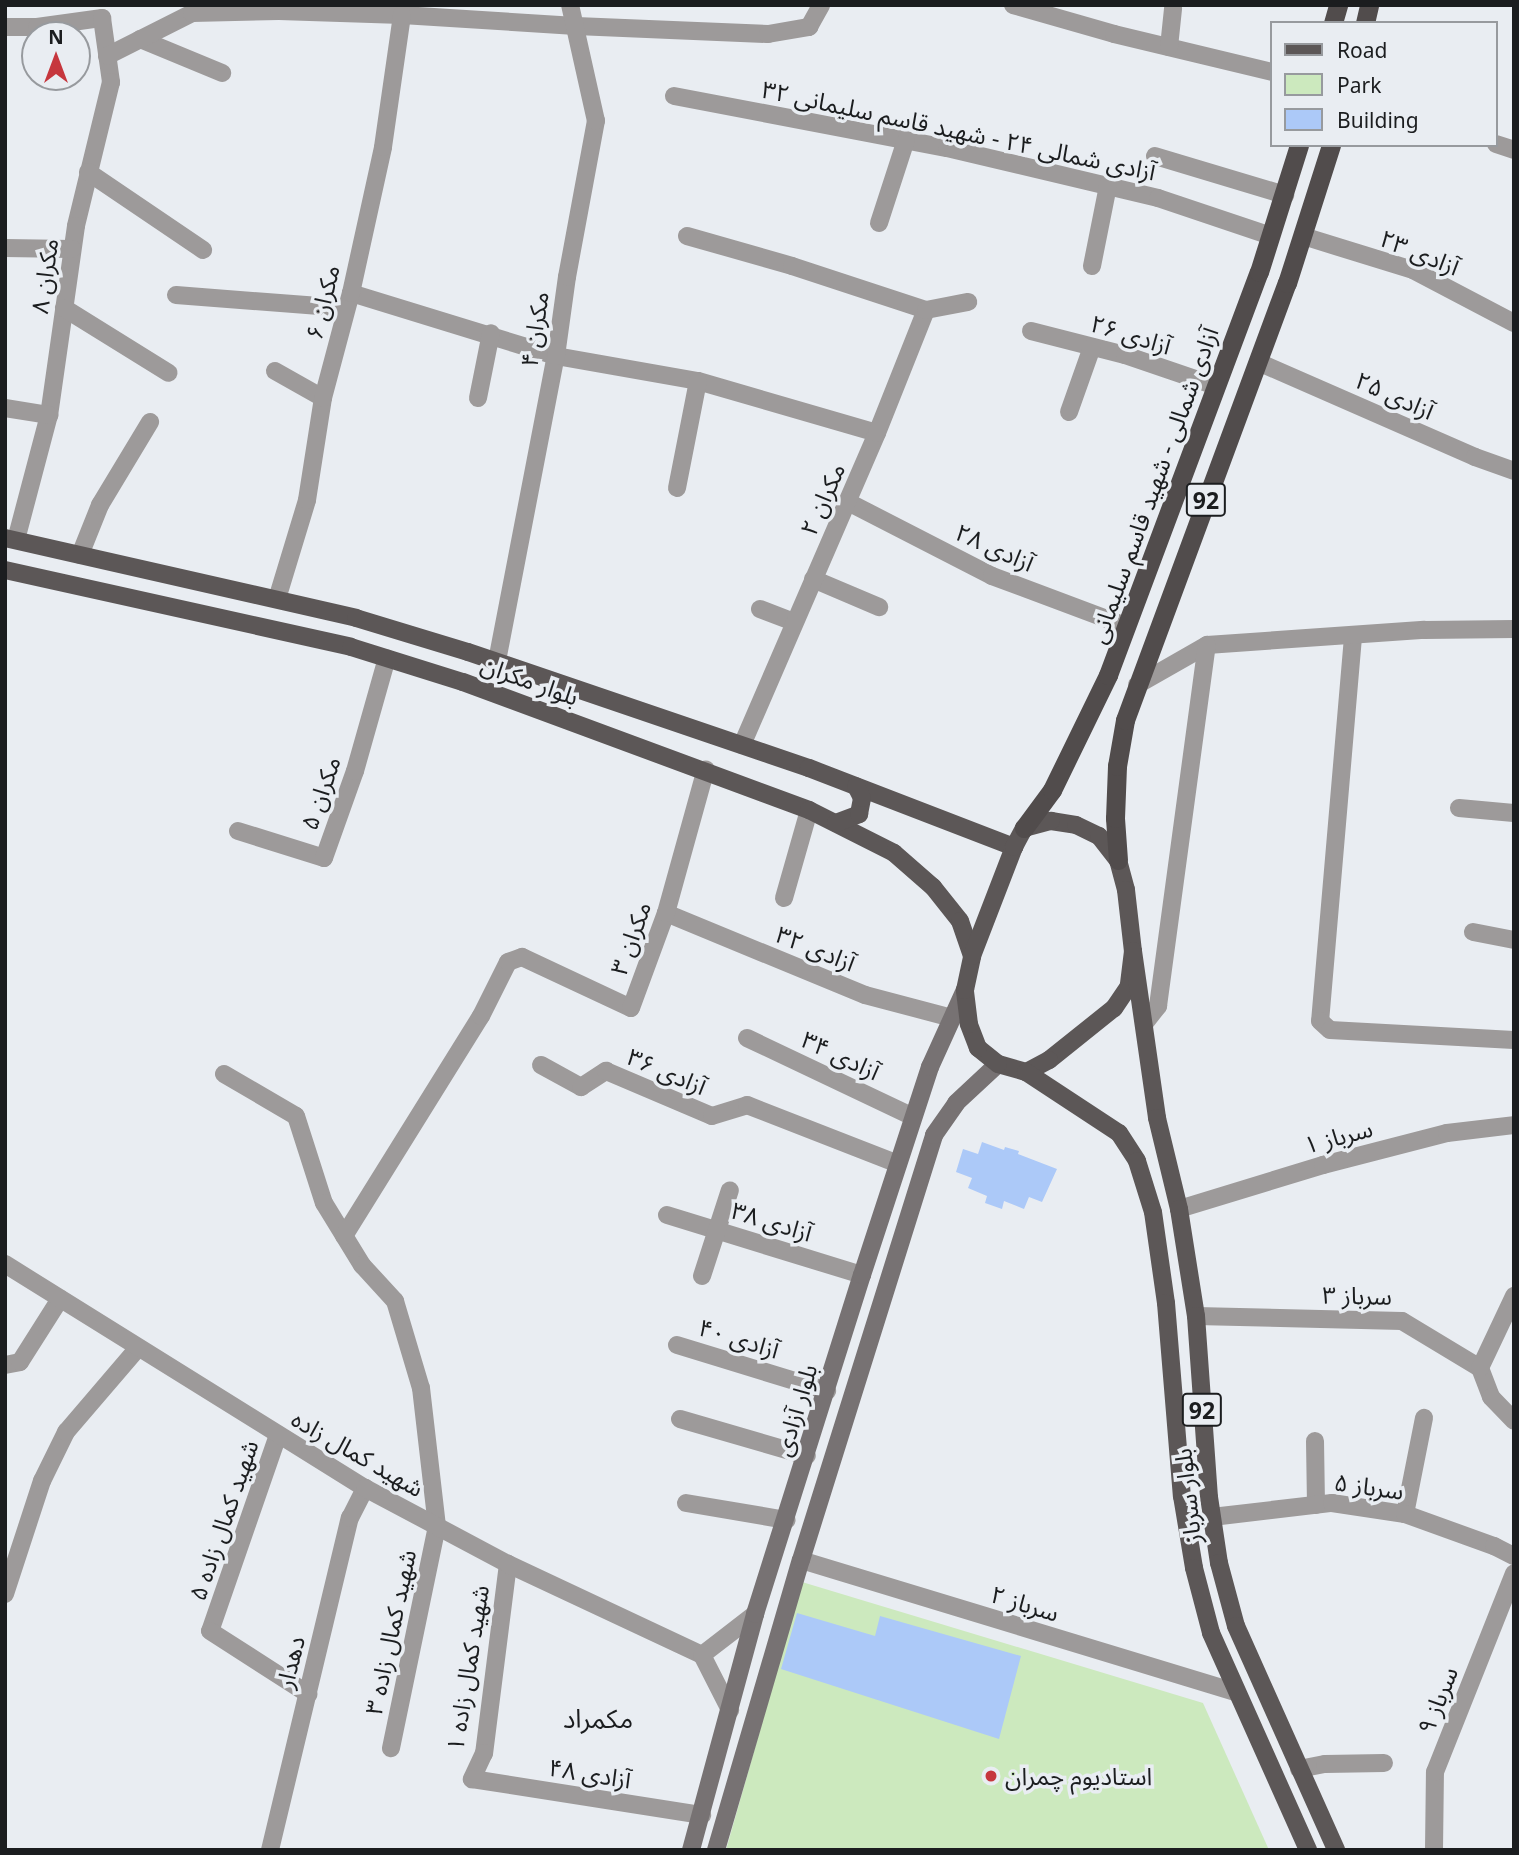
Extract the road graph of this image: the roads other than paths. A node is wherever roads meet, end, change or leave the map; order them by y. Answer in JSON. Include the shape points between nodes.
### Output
{"nodes":[{"id":1,"x":570,"y":5,"type":"edge"},
{"id":2,"x":821,"y":5,"type":"edge"},
{"id":3,"x":1013,"y":5,"type":"edge"},
{"id":4,"x":1173,"y":8,"type":"dead end"},
{"id":5,"x":388,"y":11,"type":"edge"},
{"id":6,"x":576,"y":26,"type":"junction"},
{"id":7,"x":5,"y":27,"type":"edge"},
{"id":8,"x":140,"y":39,"type":"junction"},
{"id":9,"x":1168,"y":47,"type":"junction"},
{"id":10,"x":107,"y":56,"type":"junction"},
{"id":11,"x":1270,"y":72,"type":"edge"},
{"id":12,"x":222,"y":73,"type":"dead end"},
{"id":13,"x":674,"y":96,"type":"dead end"},
{"id":14,"x":905,"y":140,"type":"junction"},
{"id":15,"x":1298,"y":147,"type":"edge"},
{"id":16,"x":1330,"y":147,"type":"edge"},
{"id":17,"x":1155,"y":156,"type":"dead end"},
{"id":18,"x":89,"y":173,"type":"junction"},
{"id":19,"x":1108,"y":186,"type":"junction"},
{"id":20,"x":1285,"y":195,"type":"junction"},
{"id":21,"x":879,"y":223,"type":"dead end"},
{"id":22,"x":687,"y":236,"type":"dead end"},
{"id":23,"x":1271,"y":236,"type":"junction"},
{"id":24,"x":1303,"y":236,"type":"junction"},
{"id":25,"x":5,"y":248,"type":"edge"},
{"id":26,"x":72,"y":249,"type":"junction"},
{"id":27,"x":203,"y":250,"type":"dead end"},
{"id":28,"x":1091,"y":266,"type":"dead end"},
{"id":29,"x":176,"y":295,"type":"dead end"},
{"id":30,"x":349,"y":300,"type":"junction"},
{"id":31,"x":968,"y":302,"type":"dead end"},
{"id":32,"x":64,"y":308,"type":"junction"},
{"id":33,"x":926,"y":310,"type":"junction"},
{"id":34,"x":1514,"y":323,"type":"edge"},
{"id":35,"x":1031,"y":331,"type":"dead end"},
{"id":36,"x":491,"y":333,"type":"junction"},
{"id":37,"x":1091,"y":347,"type":"junction"},
{"id":38,"x":556,"y":356,"type":"junction"},
{"id":39,"x":1258,"y":362,"type":"junction"},
{"id":40,"x":275,"y":371,"type":"dead end"},
{"id":41,"x":169,"y":373,"type":"dead end"},
{"id":42,"x":698,"y":381,"type":"junction"},
{"id":43,"x":1216,"y":386,"type":"junction"},
{"id":44,"x":323,"y":398,"type":"junction"},
{"id":45,"x":478,"y":398,"type":"dead end"},
{"id":46,"x":5,"y":408,"type":"edge"},
{"id":47,"x":1069,"y":411,"type":"dead end"},
{"id":48,"x":49,"y":415,"type":"junction"},
{"id":49,"x":150,"y":422,"type":"dead end"},
{"id":50,"x":877,"y":433,"type":"junction"},
{"id":51,"x":1514,"y":471,"type":"edge"},
{"id":52,"x":677,"y":488,"type":"dead end"},
{"id":53,"x":848,"y":502,"type":"junction"},
{"id":54,"x":11,"y":539,"type":"edge"},
{"id":55,"x":80,"y":555,"type":"junction"},
{"id":56,"x":5,"y":570,"type":"edge"},
{"id":57,"x":813,"y":579,"type":"junction"},
{"id":58,"x":277,"y":600,"type":"junction"},
{"id":59,"x":879,"y":607,"type":"dead end"},
{"id":60,"x":760,"y":609,"type":"dead end"},
{"id":61,"x":794,"y":622,"type":"junction"},
{"id":62,"x":1126,"y":626,"type":"junction"},
{"id":63,"x":1514,"y":629,"type":"edge"},
{"id":64,"x":1353,"y":637,"type":"junction"},
{"id":65,"x":1207,"y":645,"type":"junction"},
{"id":66,"x":387,"y":658,"type":"junction"},
{"id":67,"x":497,"y":661,"type":"junction"},
{"id":68,"x":1137,"y":685,"type":"junction"},
{"id":69,"x":743,"y":745,"type":"junction"},
{"id":70,"x":706,"y":769,"type":"junction"},
{"id":71,"x":856,"y":786,"type":"junction"},
{"id":72,"x":1459,"y":808,"type":"dead end"},
{"id":73,"x":810,"y":810,"type":"junction"},
{"id":74,"x":1514,"y":813,"type":"edge"},
{"id":75,"x":836,"y":823,"type":"junction"},
{"id":76,"x":1024,"y":828,"type":"junction"},
{"id":77,"x":238,"y":831,"type":"dead end"},
{"id":78,"x":1014,"y":847,"type":"junction"},
{"id":79,"x":1118,"y":860,"type":"junction"},
{"id":80,"x":784,"y":898,"type":"dead end"},
{"id":81,"x":666,"y":914,"type":"junction"},
{"id":82,"x":1473,"y":932,"type":"dead end"},
{"id":83,"x":1514,"y":940,"type":"edge"},
{"id":84,"x":1133,"y":951,"type":"junction"},
{"id":85,"x":972,"y":956,"type":"junction"},
{"id":86,"x":965,"y":990,"type":"junction"},
{"id":87,"x":953,"y":1018,"type":"junction"},
{"id":88,"x":1144,"y":1024,"type":"junction"},
{"id":89,"x":747,"y":1038,"type":"dead end"},
{"id":90,"x":1514,"y":1041,"type":"edge"},
{"id":91,"x":998,"y":1064,"type":"junction"},
{"id":92,"x":541,"y":1065,"type":"dead end"},
{"id":93,"x":1026,"y":1072,"type":"junction"},
{"id":94,"x":224,"y":1074,"type":"dead end"},
{"id":95,"x":914,"y":1117,"type":"junction"},
{"id":96,"x":1514,"y":1125,"type":"edge"},
{"id":97,"x":898,"y":1164,"type":"junction"},
{"id":98,"x":730,"y":1190,"type":"dead end"},
{"id":99,"x":1179,"y":1209,"type":"junction"},
{"id":100,"x":667,"y":1215,"type":"dead end"},
{"id":101,"x":718,"y":1230,"type":"junction"},
{"id":102,"x":344,"y":1236,"type":"junction"},
{"id":103,"x":5,"y":1264,"type":"edge"},
{"id":104,"x":862,"y":1275,"type":"junction"},
{"id":105,"x":702,"y":1276,"type":"dead end"},
{"id":106,"x":1514,"y":1296,"type":"edge"},
{"id":107,"x":60,"y":1299,"type":"junction"},
{"id":108,"x":1196,"y":1316,"type":"junction"},
{"id":109,"x":677,"y":1345,"type":"dead end"},
{"id":110,"x":138,"y":1348,"type":"junction"},
{"id":111,"x":5,"y":1365,"type":"edge"},
{"id":112,"x":1480,"y":1368,"type":"junction"},
{"id":113,"x":827,"y":1391,"type":"junction"},
{"id":114,"x":1424,"y":1418,"type":"dead end"},
{"id":115,"x":680,"y":1419,"type":"dead end"},
{"id":116,"x":1514,"y":1421,"type":"edge"},
{"id":117,"x":278,"y":1435,"type":"junction"},
{"id":118,"x":1315,"y":1441,"type":"dead end"},
{"id":119,"x":807,"y":1456,"type":"junction"},
{"id":120,"x":365,"y":1488,"type":"junction"},
{"id":121,"x":686,"y":1503,"type":"dead end"},
{"id":122,"x":1316,"y":1504,"type":"junction"},
{"id":123,"x":1405,"y":1514,"type":"junction"},
{"id":124,"x":1212,"y":1517,"type":"junction"},
{"id":125,"x":787,"y":1520,"type":"junction"},
{"id":126,"x":437,"y":1526,"type":"junction"},
{"id":127,"x":1514,"y":1556,"type":"edge"},
{"id":128,"x":800,"y":1560,"type":"junction"},
{"id":129,"x":508,"y":1564,"type":"junction"},
{"id":130,"x":1514,"y":1573,"type":"edge"},
{"id":131,"x":5,"y":1594,"type":"edge"},
{"id":132,"x":755,"y":1614,"type":"junction"},
{"id":133,"x":702,"y":1655,"type":"junction"},
{"id":134,"x":1236,"y":1692,"type":"junction"},
{"id":135,"x":308,"y":1694,"type":"junction"},
{"id":136,"x":730,"y":1710,"type":"junction"},
{"id":137,"x":391,"y":1748,"type":"dead end"},
{"id":138,"x":1384,"y":1763,"type":"dead end"},
{"id":139,"x":1299,"y":1769,"type":"junction"},
{"id":140,"x":471,"y":1779,"type":"joint"},
{"id":141,"x":702,"y":1815,"type":"junction"},
{"id":142,"x":270,"y":1850,"type":"edge"},
{"id":143,"x":691,"y":1850,"type":"edge"},
{"id":144,"x":716,"y":1850,"type":"edge"},
{"id":145,"x":1308,"y":1850,"type":"edge"},
{"id":146,"x":1336,"y":1850,"type":"edge"},
{"id":147,"x":1434,"y":1850,"type":"edge"}],
"edges":[{"from":1,"to":6,"type":"street","name":"مکران ۴"},
{"from":2,"to":6,"type":"street","via":[[809,27],[768,34]]},
{"from":3,"to":9,"type":"street"},
{"from":4,"to":9,"type":"street"},
{"from":5,"to":6,"type":"street"},
{"from":5,"to":8,"type":"street","via":[[192,13]]},
{"from":5,"to":30,"type":"street","name":"مکران ۶","via":[[383,146]]},
{"from":6,"to":38,"type":"street","name":"مکران ۴","via":[[596,121]]},
{"from":7,"to":10,"type":"street","name":"مکران ۸","via":[[102,18]]},
{"from":8,"to":10,"type":"street"},
{"from":8,"to":12,"type":"street"},
{"from":9,"to":11,"type":"street"},
{"from":10,"to":18,"type":"street","name":"مکران ۸","via":[[111,82]]},
{"from":13,"to":14,"type":"street","name":"آزادی شمالی ۲۴ - شهید قاسم سلیمانی ۳۲"},
{"from":14,"to":19,"type":"street","name":"آزادی شمالی ۲۴ - شهید قاسم سلیمانی ۳۲"},
{"from":14,"to":21,"type":"street"},
{"from":15,"to":20,"type":"highway","name":"آزادی شمالی - شهید قاسم سلیمانی","number":"92"},
{"from":16,"to":24,"type":"highway","number":"92"},
{"from":17,"to":20,"type":"street"},
{"from":18,"to":26,"type":"street","name":"مکران ۸"},
{"from":18,"to":27,"type":"street"},
{"from":19,"to":23,"type":"street","name":"آزادی شمالی ۲۴ - شهید قاسم سلیمانی ۳۲"},
{"from":19,"to":28,"type":"street"},
{"from":20,"to":23,"type":"highway","name":"آزادی شمالی - شهید قاسم سلیمانی","number":"92"},
{"from":22,"to":33,"type":"street"},
{"from":23,"to":43,"type":"highway","name":"آزادی شمالی - شهید قاسم سلیمانی","number":"92"},
{"from":24,"to":34,"type":"street","name":"آزادی ۲۳","via":[[1413,270]]},
{"from":24,"to":39,"type":"highway","number":"92"},
{"from":25,"to":26,"type":"street"},
{"from":26,"to":32,"type":"street","name":"مکران ۸"},
{"from":29,"to":30,"type":"street"},
{"from":30,"to":36,"type":"street"},
{"from":30,"to":44,"type":"street","name":"مکران ۶"},
{"from":31,"to":33,"type":"street"},
{"from":32,"to":41,"type":"street"},
{"from":32,"to":48,"type":"street","name":"مکران ۸"},
{"from":33,"to":50,"type":"street","name":"مکران ۲"},
{"from":35,"to":37,"type":"street","name":"آزادی ۲۶"},
{"from":36,"to":38,"type":"street"},
{"from":36,"to":45,"type":"street"},
{"from":37,"to":43,"type":"street","name":"آزادی ۲۶"},
{"from":37,"to":47,"type":"street"},
{"from":38,"to":42,"type":"street"},
{"from":38,"to":67,"type":"street","name":"مکران ۴"},
{"from":39,"to":51,"type":"street","name":"آزادی ۲۵"},
{"from":39,"to":68,"type":"highway","number":"92"},
{"from":40,"to":44,"type":"street"},
{"from":42,"to":50,"type":"street"},
{"from":42,"to":52,"type":"street"},
{"from":43,"to":62,"type":"highway","name":"آزادی شمالی - شهید قاسم سلیمانی","number":"92"},
{"from":44,"to":58,"type":"street","name":"مکران ۶","via":[[307,500]]},
{"from":46,"to":48,"type":"street"},
{"from":48,"to":54,"type":"street","name":"مکران ۸"},
{"from":49,"to":55,"type":"street","via":[[100,505]]},
{"from":50,"to":53,"type":"street","name":"مکران ۲"},
{"from":53,"to":57,"type":"street","name":"مکران ۲"},
{"from":53,"to":62,"type":"street","name":"آزادی ۲۸","via":[[992,576]]},
{"from":54,"to":55,"type":"main road","name":"بلوار مکران"},
{"from":55,"to":58,"type":"main road","name":"بلوار مکران"},
{"from":56,"to":66,"type":"main road","name":"بلوار مکران"},
{"from":57,"to":59,"type":"street"},
{"from":57,"to":61,"type":"street","name":"مکران ۲"},
{"from":58,"to":67,"type":"main road","name":"بلوار مکران","via":[[356,618]]},
{"from":60,"to":61,"type":"street"},
{"from":61,"to":69,"type":"street","name":"مکران ۲"},
{"from":62,"to":76,"type":"highway","name":"آزادی شمالی - شهید قاسم سلیمانی","number":"92","via":[[1093,712],[1052,790]]},
{"from":63,"to":64,"type":"street"},
{"from":64,"to":65,"type":"street"},
{"from":64,"to":90,"type":"street","via":[[1320,1021],[1330,1030]]},
{"from":65,"to":68,"type":"street"},
{"from":65,"to":88,"type":"street","via":[[1158,1006]]},
{"from":66,"to":70,"type":"main road","name":"بلوار مکران"},
{"from":66,"to":77,"type":"street","name":"مکران ۵","via":[[324,858]]},
{"from":67,"to":69,"type":"main road","name":"بلوار مکران"},
{"from":68,"to":79,"type":"highway","number":"92","via":[[1117,766]]},
{"from":69,"to":71,"type":"main road","name":"بلوار مکران"},
{"from":70,"to":73,"type":"main road","name":"بلوار مکران"},
{"from":70,"to":81,"type":"street","name":"مکران ۳"},
{"from":71,"to":75,"type":"main road","via":[[862,798],[859,814]]},
{"from":71,"to":78,"type":"main road","name":"بلوار مکران"},
{"from":72,"to":74,"type":"street"},
{"from":73,"to":75,"type":"main road","name":"بلوار مکران"},
{"from":73,"to":80,"type":"street"},
{"from":75,"to":85,"type":"main road","name":"بلوار مکران","via":[[894,853],[933,887],[960,921]]},
{"from":76,"to":78,"type":"main road","number":"92"},
{"from":76,"to":79,"type":"main road","number":"92","via":[[1051,821],[1076,825],[1099,836]]},
{"from":78,"to":85,"type":"main road","number":"92"},
{"from":79,"to":84,"type":"main road","number":"92"},
{"from":81,"to":87,"type":"street","name":"آزادی ۳۲","via":[[865,995]]},
{"from":81,"to":102,"type":"street","name":"مکران ۳","via":[[631,1008],[522,957],[508,962],[481,1016]]},
{"from":82,"to":83,"type":"street"},
{"from":84,"to":88,"type":"main road","name":"بلوار سرباز","number":"92"},
{"from":84,"to":93,"type":"main road","number":"92","via":[[1129,986],[1114,1009]]},
{"from":85,"to":86,"type":"main road","number":"92"},
{"from":86,"to":87,"type":"main road","name":"بلوار آزادی"},
{"from":86,"to":91,"type":"main road","number":"92","via":[[969,1024],[978,1048]]},
{"from":87,"to":95,"type":"main road","name":"بلوار آزادی"},
{"from":88,"to":99,"type":"main road","name":"بلوار سرباز","number":"92","via":[[1157,1118]]},
{"from":89,"to":95,"type":"street","name":"آزادی ۳۴"},
{"from":91,"to":93,"type":"main road","number":"92"},
{"from":91,"to":128,"type":"main road","name":"بلوار آزادی","via":[[956,1103],[934,1135]]},
{"from":92,"to":97,"type":"street","name":"آزادی ۳۶","via":[[581,1087],[606,1071],[712,1116],[747,1105]]},
{"from":93,"to":134,"type":"main road","name":"بلوار سرباز","number":"92","via":[[1119,1133],[1137,1161],[1153,1212],[1166,1303],[1182,1496],[1194,1568],[1211,1633]]},
{"from":94,"to":102,"type":"street","name":"شهید کمال زاده ۳","via":[[296,1116],[324,1203]]},
{"from":95,"to":97,"type":"main road","name":"بلوار آزادی"},
{"from":96,"to":99,"type":"street","name":"سرباز ۱","via":[[1447,1133]]},
{"from":97,"to":104,"type":"main road","name":"بلوار آزادی"},
{"from":98,"to":101,"type":"street"},
{"from":99,"to":108,"type":"main road","name":"بلوار سرباز","number":"92"},
{"from":100,"to":101,"type":"street","name":"آزادی ۳۸"},
{"from":101,"to":104,"type":"street","name":"آزادی ۳۸"},
{"from":101,"to":105,"type":"street"},
{"from":102,"to":126,"type":"street","name":"شهید کمال زاده ۳","via":[[362,1265],[395,1301],[421,1388]]},
{"from":103,"to":107,"type":"street","name":"شهید کمال زاده"},
{"from":104,"to":113,"type":"main road","name":"بلوار آزادی"},
{"from":106,"to":112,"type":"street"},
{"from":107,"to":110,"type":"street","name":"شهید کمال زاده"},
{"from":107,"to":111,"type":"street","via":[[20,1362]]},
{"from":108,"to":112,"type":"street","name":"سرباز ۳","via":[[1402,1321]]},
{"from":108,"to":124,"type":"main road","name":"بلوار سرباز","number":"92"},
{"from":109,"to":113,"type":"street","name":"آزادی ۴۰"},
{"from":110,"to":117,"type":"street","name":"شهید کمال زاده"},
{"from":110,"to":131,"type":"street","via":[[66,1432],[41,1481]]},
{"from":112,"to":116,"type":"street","via":[[1492,1397]]},
{"from":113,"to":119,"type":"main road","name":"بلوار آزادی"},
{"from":114,"to":123,"type":"street"},
{"from":115,"to":119,"type":"street"},
{"from":117,"to":120,"type":"street","name":"شهید کمال زاده"},
{"from":117,"to":135,"type":"street","name":"شهید کمال زاده ۵","via":[[210,1631]]},
{"from":118,"to":122,"type":"street"},
{"from":119,"to":125,"type":"main road","name":"بلوار آزادی"},
{"from":120,"to":126,"type":"street","name":"شهید کمال زاده"},
{"from":120,"to":135,"type":"street","name":"دهدار","via":[[350,1518]]},
{"from":121,"to":125,"type":"street"},
{"from":122,"to":123,"type":"street","name":"سرباز ۵"},
{"from":122,"to":124,"type":"street","name":"سرباز ۵"},
{"from":123,"to":127,"type":"street","name":"سرباز ۵"},
{"from":124,"to":139,"type":"main road","name":"بلوار سرباز","number":"92","via":[[1236,1626]]},
{"from":125,"to":132,"type":"main road","name":"بلوار آزادی"},
{"from":126,"to":129,"type":"street","name":"شهید کمال زاده"},
{"from":126,"to":137,"type":"street","name":"شهید کمال زاده ۳"},
{"from":128,"to":134,"type":"street","name":"سرباز ۲"},
{"from":128,"to":144,"type":"main road","name":"بلوار آزادی"},
{"from":129,"to":133,"type":"street","name":"شهید کمال زاده"},
{"from":129,"to":140,"type":"street","name":"شهید کمال زاده ۱","via":[[484,1753]]},
{"from":130,"to":147,"type":"street","name":"سرباز ۹","via":[[1435,1772]]},
{"from":132,"to":133,"type":"street"},
{"from":132,"to":136,"type":"main road","name":"بلوار آزادی"},
{"from":133,"to":136,"type":"street"},
{"from":134,"to":145,"type":"main road","name":"بلوار سرباز","number":"92"},
{"from":135,"to":142,"type":"street","name":"دهدار"},
{"from":136,"to":141,"type":"main road","name":"بلوار آزادی"},
{"from":138,"to":139,"type":"street"},
{"from":139,"to":146,"type":"main road","name":"بلوار سرباز","number":"92"},
{"from":140,"to":141,"type":"street","name":"آزادی ۴۸"},
{"from":141,"to":143,"type":"main road","name":"بلوار آزادی"}]}
